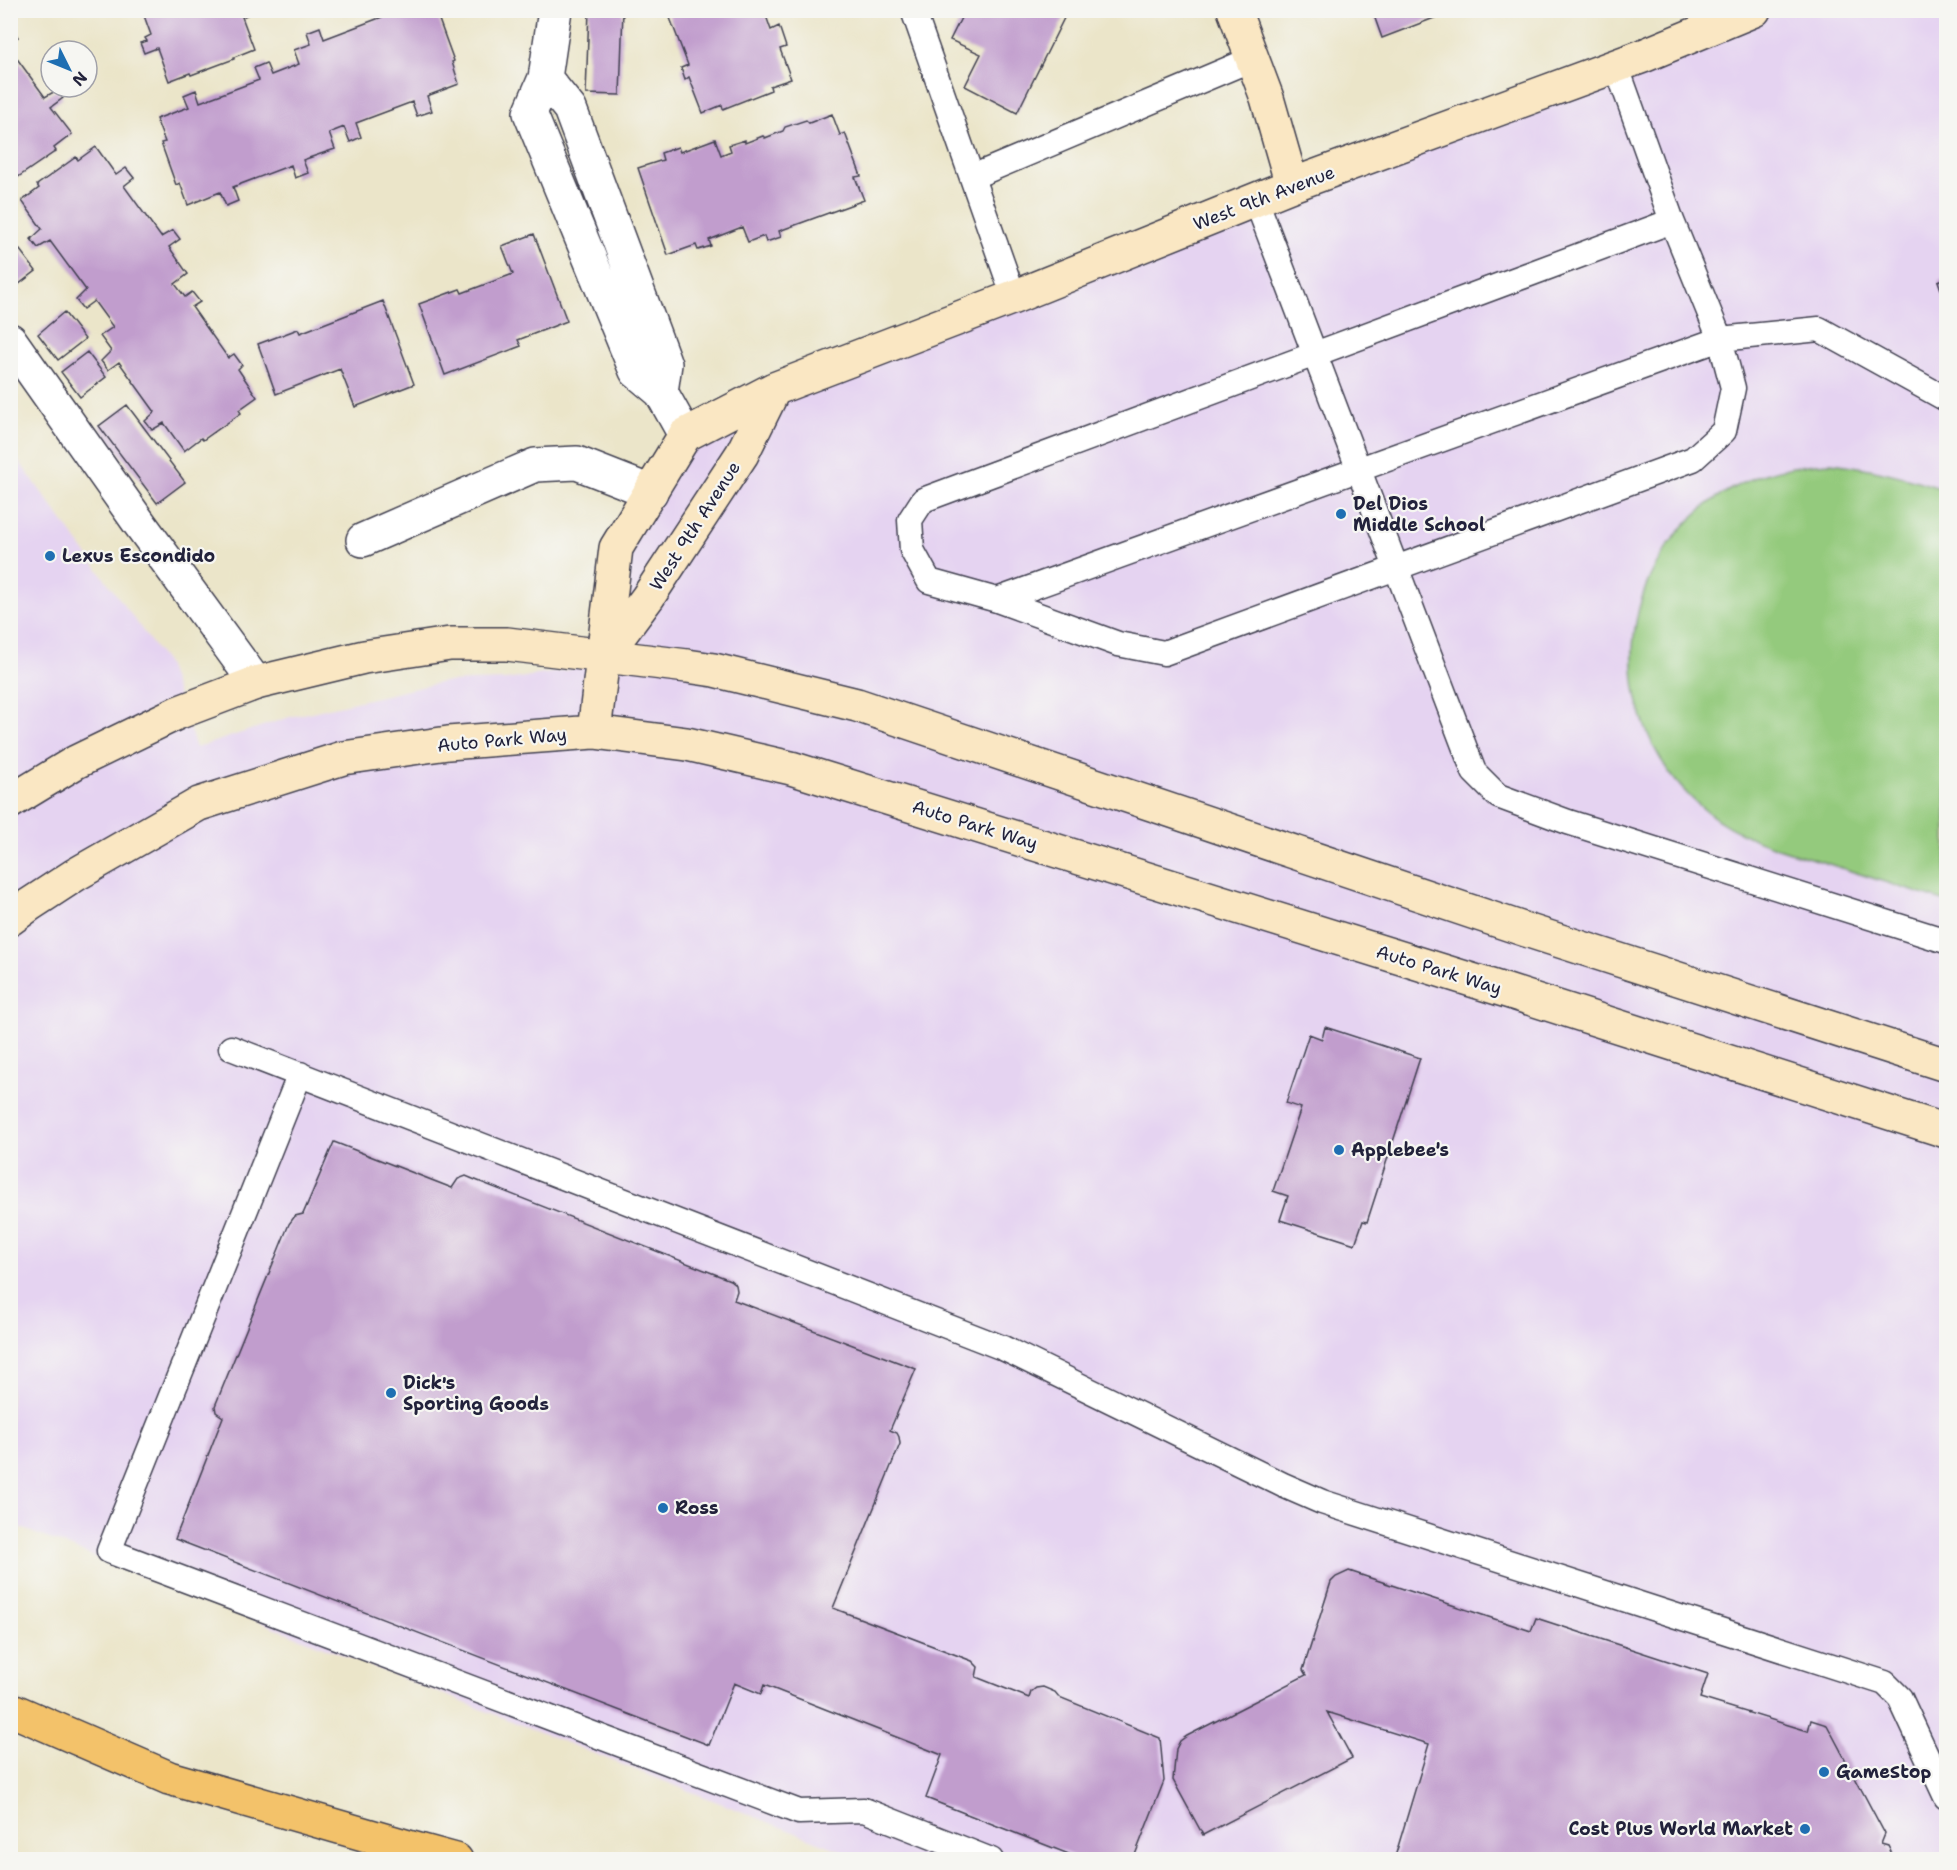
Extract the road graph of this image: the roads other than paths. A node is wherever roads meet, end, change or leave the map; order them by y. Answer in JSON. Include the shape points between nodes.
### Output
{"nodes":[{"id":1,"x":555,"y":10,"type":"edge"},
{"id":2,"x":913,"y":10,"type":"edge"},
{"id":3,"x":1234,"y":10,"type":"edge"},
{"id":4,"x":1755,"y":10,"type":"edge"},
{"id":5,"x":1252,"y":59,"type":"junction"},
{"id":6,"x":1616,"y":65,"type":"junction"},
{"id":7,"x":972,"y":177,"type":"junction"},
{"id":8,"x":1292,"y":185,"type":"junction"},
{"id":9,"x":1256,"y":200,"type":"junction"},
{"id":10,"x":1672,"y":221,"type":"junction"},
{"id":11,"x":1014,"y":297,"type":"junction"},
{"id":12,"x":1720,"y":339,"type":"junction"},
{"id":13,"x":10,"y":340,"type":"edge"},
{"id":14,"x":1315,"y":354,"type":"junction"},
{"id":15,"x":774,"y":389,"type":"junction"},
{"id":16,"x":1947,"y":399,"type":"edge"},
{"id":17,"x":685,"y":435,"type":"junction"},
{"id":18,"x":1358,"y":470,"type":"junction"},
{"id":19,"x":651,"y":492,"type":"junction"},
{"id":20,"x":363,"y":540,"type":"dead end"},
{"id":21,"x":1396,"y":568,"type":"junction"},
{"id":22,"x":997,"y":600,"type":"junction"},
{"id":23,"x":604,"y":656,"type":"junction"},
{"id":24,"x":255,"y":683,"type":"junction"},
{"id":25,"x":594,"y":732,"type":"junction"},
{"id":26,"x":10,"y":802,"type":"edge"},
{"id":27,"x":10,"y":919,"type":"edge"},
{"id":28,"x":1947,"y":941,"type":"edge"},
{"id":29,"x":231,"y":1048,"type":"dead end"},
{"id":30,"x":1947,"y":1065,"type":"edge"},
{"id":31,"x":300,"y":1074,"type":"junction"},
{"id":32,"x":1947,"y":1131,"type":"edge"},
{"id":33,"x":10,"y":1709,"type":"edge"},
{"id":34,"x":1947,"y":1797,"type":"edge"},
{"id":35,"x":456,"y":1860,"type":"edge"},
{"id":36,"x":991,"y":1860,"type":"edge"}],
"edges":[{"from":1,"to":17,"type":"street","via":[[545,78],[570,109],[665,364],[661,392]]},
{"from":2,"to":7,"type":"lane"},
{"from":3,"to":5,"type":"main road"},
{"from":4,"to":6,"type":"main road","name":"West 9th Avenue"},
{"from":5,"to":7,"type":"lane"},
{"from":5,"to":8,"type":"main road"},
{"from":6,"to":8,"type":"main road","name":"West 9th Avenue"},
{"from":6,"to":10,"type":"lane"},
{"from":7,"to":11,"type":"lane"},
{"from":8,"to":9,"type":"main road","name":"West 9th Avenue"},
{"from":9,"to":11,"type":"main road","name":"West 9th Avenue"},
{"from":9,"to":14,"type":"lane"},
{"from":10,"to":12,"type":"lane"},
{"from":10,"to":14,"type":"lane"},
{"from":11,"to":15,"type":"main road","name":"West 9th Avenue"},
{"from":12,"to":16,"type":"lane","via":[[1819,329]]},
{"from":12,"to":18,"type":"lane"},
{"from":12,"to":21,"type":"lane","via":[[1733,388],[1724,431],[1693,459]]},
{"from":13,"to":24,"type":"street"},
{"from":14,"to":18,"type":"lane"},
{"from":14,"to":22,"type":"lane","via":[[923,500],[910,519],[912,550],[929,581]]},
{"from":15,"to":17,"type":"main road","name":"West 9th Avenue"},
{"from":15,"to":23,"type":"main road","name":"West 9th Avenue","via":[[742,454]]},
{"from":17,"to":19,"type":"main road","name":"West 9th Avenue"},
{"from":18,"to":21,"type":"lane"},
{"from":18,"to":22,"type":"lane"},
{"from":19,"to":20,"type":"street","via":[[577,463],[535,465]]},
{"from":19,"to":23,"type":"main road","name":"West 9th Avenue","via":[[616,548]]},
{"from":21,"to":22,"type":"lane","via":[[1164,653],[1118,644]]},
{"from":21,"to":28,"type":"lane","via":[[1474,772],[1498,796],[1568,822]]},
{"from":23,"to":24,"type":"main road","via":[[507,644],[450,644],[364,657]]},
{"from":23,"to":25,"type":"main road","name":"West 9th Avenue"},
{"from":23,"to":30,"type":"main road","via":[[714,670],[857,705],[1526,930]]},
{"from":24,"to":26,"type":"main road","via":[[177,713],[86,757]]},
{"from":25,"to":27,"type":"main road","name":"Auto Park Way","via":[[448,743],[342,758],[199,804],[75,875]]},
{"from":25,"to":32,"type":"main road","name":"Auto Park Way","via":[[687,744],[792,768]]},
{"from":29,"to":31,"type":"lane"},
{"from":31,"to":34,"type":"lane","via":[[1003,1348],[1322,1502],[1885,1683],[1900,1698]]},
{"from":31,"to":36,"type":"lane","via":[[109,1551],[799,1812],[864,1810]]},
{"from":33,"to":35,"type":"highway","via":[[170,1778]]}]}
